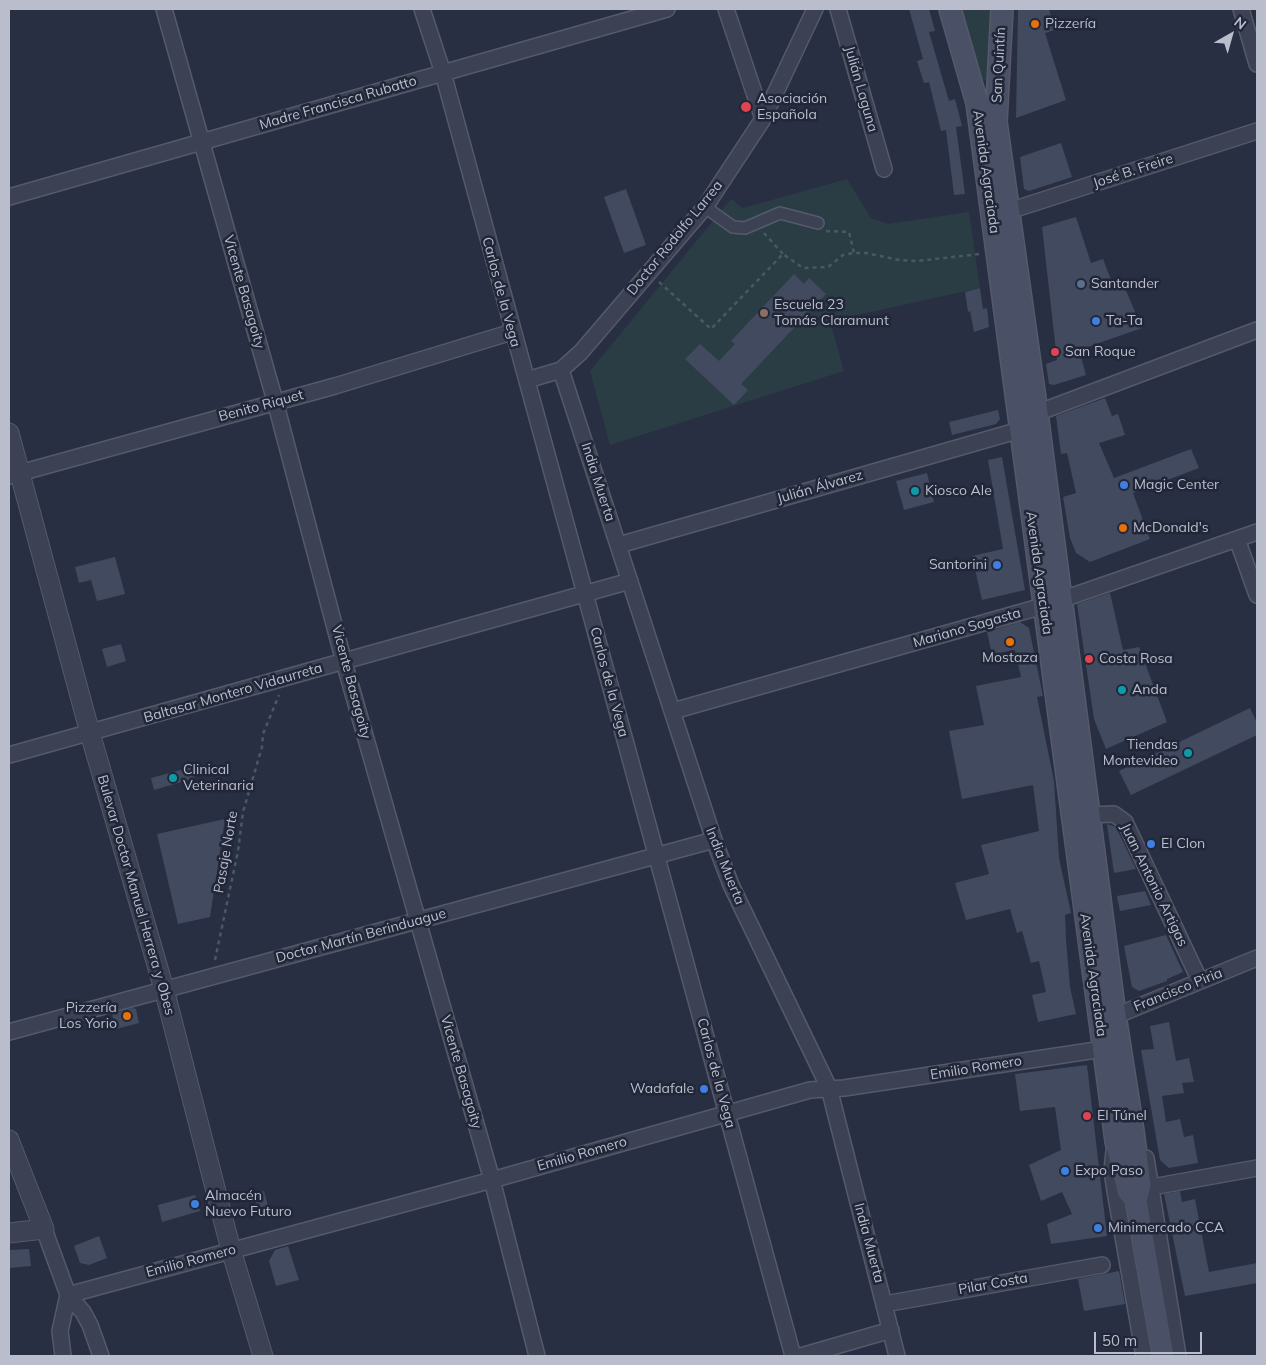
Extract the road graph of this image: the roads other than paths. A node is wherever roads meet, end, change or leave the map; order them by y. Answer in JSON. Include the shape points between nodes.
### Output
{"nodes":[{"id":1,"x":164,"y":9,"type":"edge"},
{"id":2,"x":422,"y":9,"type":"edge"},
{"id":3,"x":667,"y":9,"type":"edge"},
{"id":4,"x":726,"y":9,"type":"edge"},
{"id":5,"x":815,"y":9,"type":"edge"},
{"id":6,"x":838,"y":9,"type":"edge"},
{"id":7,"x":950,"y":9,"type":"edge"},
{"id":8,"x":1002,"y":9,"type":"edge"},
{"id":9,"x":1241,"y":9,"type":"edge"},
{"id":10,"x":1257,"y":64,"type":"edge"},
{"id":11,"x":443,"y":73,"type":"junction"},
{"id":12,"x":762,"y":119,"type":"junction"},
{"id":13,"x":996,"y":122,"type":"joint"},
{"id":14,"x":1257,"y":131,"type":"edge"},
{"id":15,"x":202,"y":142,"type":"junction"},
{"id":16,"x":884,"y":169,"type":"dead end"},
{"id":17,"x":9,"y":197,"type":"edge"},
{"id":18,"x":705,"y":206,"type":"junction"},
{"id":19,"x":1008,"y":211,"type":"junction"},
{"id":20,"x":818,"y":223,"type":"road end"},
{"id":21,"x":1257,"y":330,"type":"edge"},
{"id":22,"x":512,"y":332,"type":"junction"},
{"id":23,"x":561,"y":370,"type":"junction"},
{"id":24,"x":527,"y":380,"type":"junction"},
{"id":25,"x":275,"y":401,"type":"junction"},
{"id":26,"x":1037,"y":413,"type":"junction"},
{"id":27,"x":1020,"y":430,"type":"junction"},
{"id":28,"x":9,"y":433,"type":"edge"},
{"id":29,"x":14,"y":475,"type":"edge"},
{"id":30,"x":1257,"y":532,"type":"edge"},
{"id":31,"x":1237,"y":540,"type":"junction"},
{"id":32,"x":618,"y":545,"type":"junction"},
{"id":33,"x":630,"y":581,"type":"junction"},
{"id":34,"x":585,"y":594,"type":"junction"},
{"id":35,"x":1257,"y":595,"type":"edge"},
{"id":36,"x":1052,"y":603,"type":"junction"},
{"id":37,"x":344,"y":662,"type":"junction"},
{"id":38,"x":673,"y":711,"type":"junction"},
{"id":39,"x":90,"y":733,"type":"junction"},
{"id":40,"x":9,"y":755,"type":"edge"},
{"id":41,"x":1090,"y":815,"type":"junction"},
{"id":42,"x":714,"y":840,"type":"junction"},
{"id":43,"x":657,"y":856,"type":"junction"},
{"id":44,"x":418,"y":921,"type":"junction"},
{"id":45,"x":1257,"y":958,"type":"edge"},
{"id":46,"x":1200,"y":981,"type":"junction"},
{"id":47,"x":164,"y":989,"type":"junction"},
{"id":48,"x":1107,"y":1020,"type":"junction"},
{"id":49,"x":9,"y":1032,"type":"edge"},
{"id":50,"x":1103,"y":1049,"type":"junction"},
{"id":51,"x":829,"y":1088,"type":"junction"},
{"id":52,"x":727,"y":1112,"type":"junction"},
{"id":53,"x":1125,"y":1136,"type":"junction"},
{"id":54,"x":9,"y":1140,"type":"edge"},
{"id":55,"x":1257,"y":1168,"type":"edge"},
{"id":56,"x":492,"y":1180,"type":"junction"},
{"id":57,"x":1144,"y":1194,"type":"junction"},
{"id":58,"x":44,"y":1229,"type":"junction"},
{"id":59,"x":9,"y":1233,"type":"edge"},
{"id":60,"x":231,"y":1250,"type":"junction"},
{"id":61,"x":1102,"y":1265,"type":"dead end"},
{"id":62,"x":68,"y":1296,"type":"junction"},
{"id":63,"x":885,"y":1304,"type":"junction"},
{"id":64,"x":891,"y":1330,"type":"junction"},
{"id":65,"x":63,"y":1356,"type":"edge"},
{"id":66,"x":101,"y":1356,"type":"edge"},
{"id":67,"x":263,"y":1356,"type":"edge"},
{"id":68,"x":537,"y":1356,"type":"edge"},
{"id":69,"x":793,"y":1356,"type":"edge"},
{"id":70,"x":801,"y":1356,"type":"edge"},
{"id":71,"x":897,"y":1356,"type":"edge"},
{"id":72,"x":1144,"y":1356,"type":"edge"},
{"id":73,"x":1163,"y":1356,"type":"edge"},
{"id":74,"x":1178,"y":1356,"type":"edge"}],
"edges":[{"from":1,"to":15,"type":"street","name":"Vicente Basagoity"},
{"from":2,"to":11,"type":"street","name":"Carlos de la Vega"},
{"from":3,"to":11,"type":"street","name":"Madre Francisca Rubatto"},
{"from":4,"to":12,"type":"street"},
{"from":5,"to":12,"type":"street","name":"Doctor Rodolfo Larrea"},
{"from":6,"to":16,"type":"street","name":"Julián Laguna"},
{"from":7,"to":27,"type":"main road","name":"Avenida Agraciada","via":[[977,103]]},
{"from":8,"to":13,"type":"main road","name":"San Quintín"},
{"from":9,"to":10,"type":"street"},
{"from":11,"to":15,"type":"street","name":"Madre Francisca Rubatto"},
{"from":11,"to":22,"type":"street","name":"Carlos de la Vega"},
{"from":12,"to":18,"type":"street","name":"Doctor Rodolfo Larrea"},
{"from":13,"to":19,"type":"main road","name":"Avenida Agraciada"},
{"from":14,"to":19,"type":"street","name":"José B. Freire"},
{"from":15,"to":17,"type":"street","name":"Madre Francisca Rubatto"},
{"from":15,"to":25,"type":"street","name":"Vicente Basagoity"},
{"from":18,"to":20,"type":"street","via":[[733,227],[746,228],[780,213]]},
{"from":18,"to":23,"type":"street","name":"Doctor Rodolfo Larrea","via":[[581,352]]},
{"from":19,"to":26,"type":"main road","name":"Avenida Agraciada"},
{"from":21,"to":26,"type":"street"},
{"from":22,"to":24,"type":"street","name":"Carlos de la Vega"},
{"from":22,"to":25,"type":"street","name":"Benito Riquet"},
{"from":23,"to":24,"type":"street","name":"Doctor Rodolfo Larrea"},
{"from":23,"to":32,"type":"street","name":"India Muerta"},
{"from":24,"to":34,"type":"street","name":"Carlos de la Vega"},
{"from":25,"to":29,"type":"street","name":"Benito Riquet"},
{"from":25,"to":37,"type":"street","name":"Vicente Basagoity"},
{"from":26,"to":36,"type":"main road","name":"Avenida Agraciada"},
{"from":27,"to":32,"type":"street","name":"Julián Álvarez"},
{"from":27,"to":36,"type":"main road","name":"Avenida Agraciada"},
{"from":28,"to":29,"type":"street","name":"Bulevar Doctor Manuel Herrera y Obes"},
{"from":29,"to":39,"type":"street","name":"Bulevar Doctor Manuel Herrera y Obes"},
{"from":30,"to":31,"type":"street","name":"Mariano Sagasta"},
{"from":31,"to":35,"type":"street"},
{"from":31,"to":36,"type":"street","name":"Mariano Sagasta"},
{"from":32,"to":33,"type":"street","name":"India Muerta"},
{"from":33,"to":34,"type":"street","name":"Baltasar Montero Vidaurreta"},
{"from":33,"to":38,"type":"street","name":"India Muerta"},
{"from":34,"to":37,"type":"street","name":"Baltasar Montero Vidaurreta"},
{"from":34,"to":43,"type":"street","name":"Carlos de la Vega"},
{"from":36,"to":38,"type":"street","name":"Mariano Sagasta"},
{"from":36,"to":41,"type":"main road","name":"Avenida Agraciada"},
{"from":36,"to":48,"type":"main road","name":"Avenida Agraciada"},
{"from":37,"to":39,"type":"street","name":"Baltasar Montero Vidaurreta"},
{"from":37,"to":44,"type":"street","name":"Vicente Basagoity"},
{"from":38,"to":42,"type":"street","name":"India Muerta"},
{"from":39,"to":40,"type":"street","name":"Baltasar Montero Vidaurreta"},
{"from":39,"to":47,"type":"street","name":"Bulevar Doctor Manuel Herrera y Obes"},
{"from":41,"to":46,"type":"street","name":"Juan Antonio Artigas","via":[[1114,814],[1125,822]]},
{"from":41,"to":48,"type":"main road","name":"Avenida Agraciada"},
{"from":42,"to":43,"type":"street","name":"Doctor Martín Berinduague"},
{"from":42,"to":51,"type":"street","name":"India Muerta","via":[[731,885]]},
{"from":43,"to":44,"type":"street","name":"Doctor Martín Berinduague"},
{"from":43,"to":52,"type":"street","name":"Carlos de la Vega"},
{"from":44,"to":47,"type":"street","name":"Doctor Martín Berinduague"},
{"from":44,"to":56,"type":"street","name":"Vicente Basagoity"},
{"from":45,"to":46,"type":"street","name":"Francisco Piria"},
{"from":46,"to":48,"type":"street","name":"Francisco Piria"},
{"from":47,"to":49,"type":"street","name":"Doctor Martín Berinduague"},
{"from":47,"to":60,"type":"street","name":"Bulevar Doctor Manuel Herrera y Obes"},
{"from":48,"to":50,"type":"main road","name":"Avenida Agraciada"},
{"from":48,"to":53,"type":"main road","name":"Avenida Agraciada"},
{"from":50,"to":51,"type":"street","name":"Emilio Romero"},
{"from":50,"to":53,"type":"main road","name":"Avenida Agraciada"},
{"from":51,"to":52,"type":"street","name":"Emilio Romero"},
{"from":51,"to":63,"type":"street","name":"India Muerta"},
{"from":52,"to":56,"type":"street","name":"Emilio Romero"},
{"from":52,"to":69,"type":"street","name":"Carlos de la Vega"},
{"from":53,"to":57,"type":"main road","name":"Avenida Agraciada"},
{"from":53,"to":72,"type":"street","name":"Avenida Agraciada","via":[[1113,1177]]},
{"from":54,"to":58,"type":"street"},
{"from":55,"to":57,"type":"street"},
{"from":56,"to":60,"type":"street","name":"Emilio Romero"},
{"from":56,"to":68,"type":"street","name":"Vicente Basagoity"},
{"from":57,"to":73,"type":"main road","name":"Avenida Agraciada"},
{"from":57,"to":74,"type":"street","name":"Avenida Agraciada"},
{"from":58,"to":59,"type":"street"},
{"from":58,"to":62,"type":"street"},
{"from":60,"to":62,"type":"street","name":"Emilio Romero"},
{"from":60,"to":67,"type":"street","name":"Bulevar Doctor Manuel Herrera y Obes"},
{"from":61,"to":63,"type":"street","name":"Pilar Costa"},
{"from":62,"to":65,"type":"street","via":[[60,1331]]},
{"from":62,"to":66,"type":"street","via":[[83,1312]]},
{"from":63,"to":64,"type":"street","name":"India Muerta"},
{"from":64,"to":70,"type":"street"},
{"from":64,"to":71,"type":"street","name":"India Muerta"}]}
